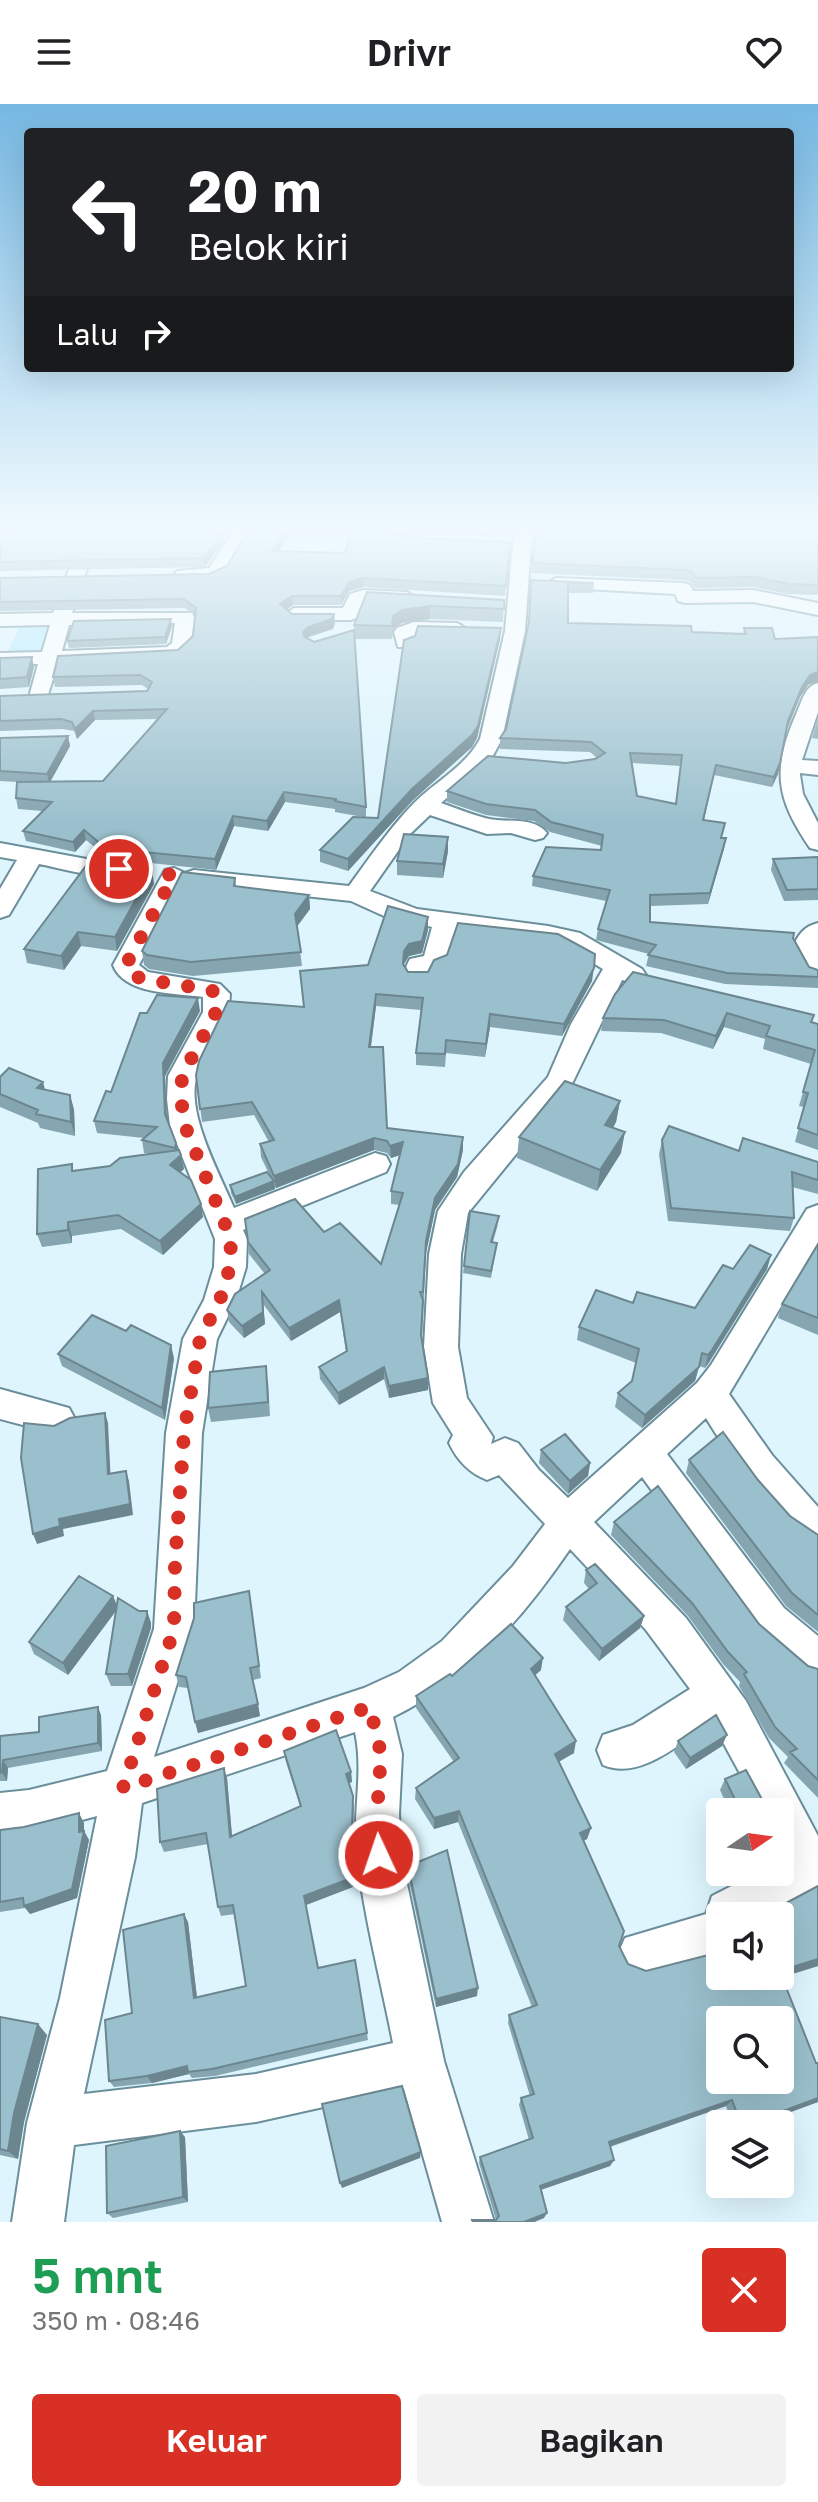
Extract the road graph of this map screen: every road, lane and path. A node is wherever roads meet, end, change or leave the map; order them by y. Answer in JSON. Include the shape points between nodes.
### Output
{"nodes":[{"id":1,"x":58,"y":627,"type":"edge"},
{"id":2,"x":184,"y":627,"type":"edge"},
{"id":3,"x":347,"y":627,"type":"edge"},
{"id":4,"x":508,"y":627,"type":"edge"},
{"id":5,"x":471,"y":629,"type":"edge"},
{"id":6,"x":345,"y":634,"type":"edge"},
{"id":7,"x":405,"y":643,"type":"edge"},
{"id":8,"x":48,"y":658,"type":"junction"},
{"id":9,"x":0,"y":659,"type":"edge"},
{"id":10,"x":818,"y":689,"type":"edge"},
{"id":11,"x":13,"y":697,"type":"edge"},
{"id":12,"x":790,"y":765,"type":"junction"},
{"id":13,"x":818,"y":768,"type":"edge"},
{"id":14,"x":424,"y":805,"type":"junction"},
{"id":15,"x":535,"y":833,"type":"dead end"},
{"id":16,"x":818,"y":843,"type":"edge"},
{"id":17,"x":0,"y":850,"type":"edge"},
{"id":18,"x":32,"y":856,"type":"junction"},
{"id":19,"x":174,"y":875,"type":"junction"},
{"id":20,"x":356,"y":894,"type":"junction"},
{"id":21,"x":0,"y":910,"type":"edge"},
{"id":22,"x":446,"y":923,"type":"junction"},
{"id":23,"x":818,"y":931,"type":"edge"},
{"id":24,"x":616,"y":968,"type":"junction"},
{"id":25,"x":818,"y":971,"type":"edge"},
{"id":26,"x":418,"y":976,"type":"edge"},
{"id":27,"x":651,"y":980,"type":"edge"},
{"id":28,"x":375,"y":1164,"type":"dead end"},
{"id":29,"x":225,"y":1224,"type":"junction"},
{"id":30,"x":816,"y":1227,"type":"edge"},
{"id":31,"x":709,"y":1393,"type":"junction"},
{"id":32,"x":0,"y":1404,"type":"edge"},
{"id":33,"x":57,"y":1419,"type":"dead end"},
{"id":34,"x":645,"y":1454,"type":"junction"},
{"id":35,"x":568,"y":1522,"type":"junction"},
{"id":36,"x":818,"y":1532,"type":"edge"},
{"id":37,"x":818,"y":1662,"type":"edge"},
{"id":38,"x":717,"y":1695,"type":"junction"},
{"id":39,"x":370,"y":1707,"type":"junction"},
{"id":40,"x":618,"y":1750,"type":"dead end"},
{"id":41,"x":123,"y":1788,"type":"junction"},
{"id":42,"x":0,"y":1815,"type":"edge"},
{"id":43,"x":814,"y":1867,"type":"edge"},
{"id":44,"x":747,"y":1902,"type":"edge"},
{"id":45,"x":706,"y":1937,"type":"edge"},
{"id":46,"x":641,"y":1954,"type":"dead end"},
{"id":47,"x":420,"y":2061,"type":"junction"},
{"id":48,"x":52,"y":2123,"type":"junction"},
{"id":49,"x":38,"y":2222,"type":"edge"},
{"id":50,"x":468,"y":2222,"type":"edge"}],
"edges":[{"from":1,"to":8,"type":"street"},
{"from":2,"to":8,"type":"street","via":[[181,645],[172,653]]},
{"from":3,"to":6,"type":"street"},
{"from":4,"to":14,"type":"street","via":[[490,758]]},
{"from":5,"to":7,"type":"street","via":[[414,628],[404,632]]},
{"from":8,"to":9,"type":"street"},
{"from":8,"to":11,"type":"street","via":[[47,696]]},
{"from":10,"to":12,"type":"street"},
{"from":12,"to":13,"type":"street"},
{"from":12,"to":16,"type":"street","via":[[795,803]]},
{"from":14,"to":15,"type":"street","via":[[487,827],[512,826]]},
{"from":14,"to":20,"type":"street"},
{"from":17,"to":18,"type":"street"},
{"from":18,"to":19,"type":"street"},
{"from":18,"to":21,"type":"street"},
{"from":19,"to":20,"type":"street"},
{"from":19,"to":29,"type":"street","via":[[126,965],[129,973],[142,979],[217,994],[216,1012],[182,1076],[181,1099],[185,1126]]},
{"from":20,"to":22,"type":"street","via":[[393,911]]},
{"from":22,"to":24,"type":"street","via":[[519,928],[571,939]]},
{"from":22,"to":26,"type":"street","via":[[435,961],[419,965]]},
{"from":23,"to":25,"type":"street","via":[[806,948]]},
{"from":24,"to":27,"type":"street"},
{"from":24,"to":35,"type":"street","via":[[560,1081],[453,1211],[445,1254],[441,1347],[450,1403],[475,1437],[467,1443],[487,1464],[505,1454],[519,1477]]},
{"from":28,"to":29,"type":"street"},
{"from":29,"to":41,"type":"street","via":[[231,1239],[230,1267],[200,1339],[184,1433],[174,1629]]},
{"from":30,"to":31,"type":"street"},
{"from":31,"to":34,"type":"street"},
{"from":31,"to":36,"type":"street","via":[[757,1465]]},
{"from":32,"to":33,"type":"street"},
{"from":34,"to":35,"type":"street"},
{"from":34,"to":37,"type":"street","via":[[770,1621]]},
{"from":35,"to":38,"type":"street","via":[[671,1630]]},
{"from":35,"to":39,"type":"street","via":[[517,1590],[456,1655],[413,1686]]},
{"from":38,"to":40,"type":"street","via":[[642,1744]]},
{"from":38,"to":43,"type":"street"},
{"from":39,"to":41,"type":"street"},
{"from":39,"to":47,"type":"street","via":[[381,1754],[379,1855]]},
{"from":41,"to":42,"type":"street"},
{"from":41,"to":48,"type":"street","via":[[98,1927]]},
{"from":43,"to":44,"type":"street"},
{"from":45,"to":46,"type":"street"},
{"from":47,"to":48,"type":"street","via":[[256,2098]]},
{"from":47,"to":50,"type":"street"},
{"from":48,"to":49,"type":"street"}]}
